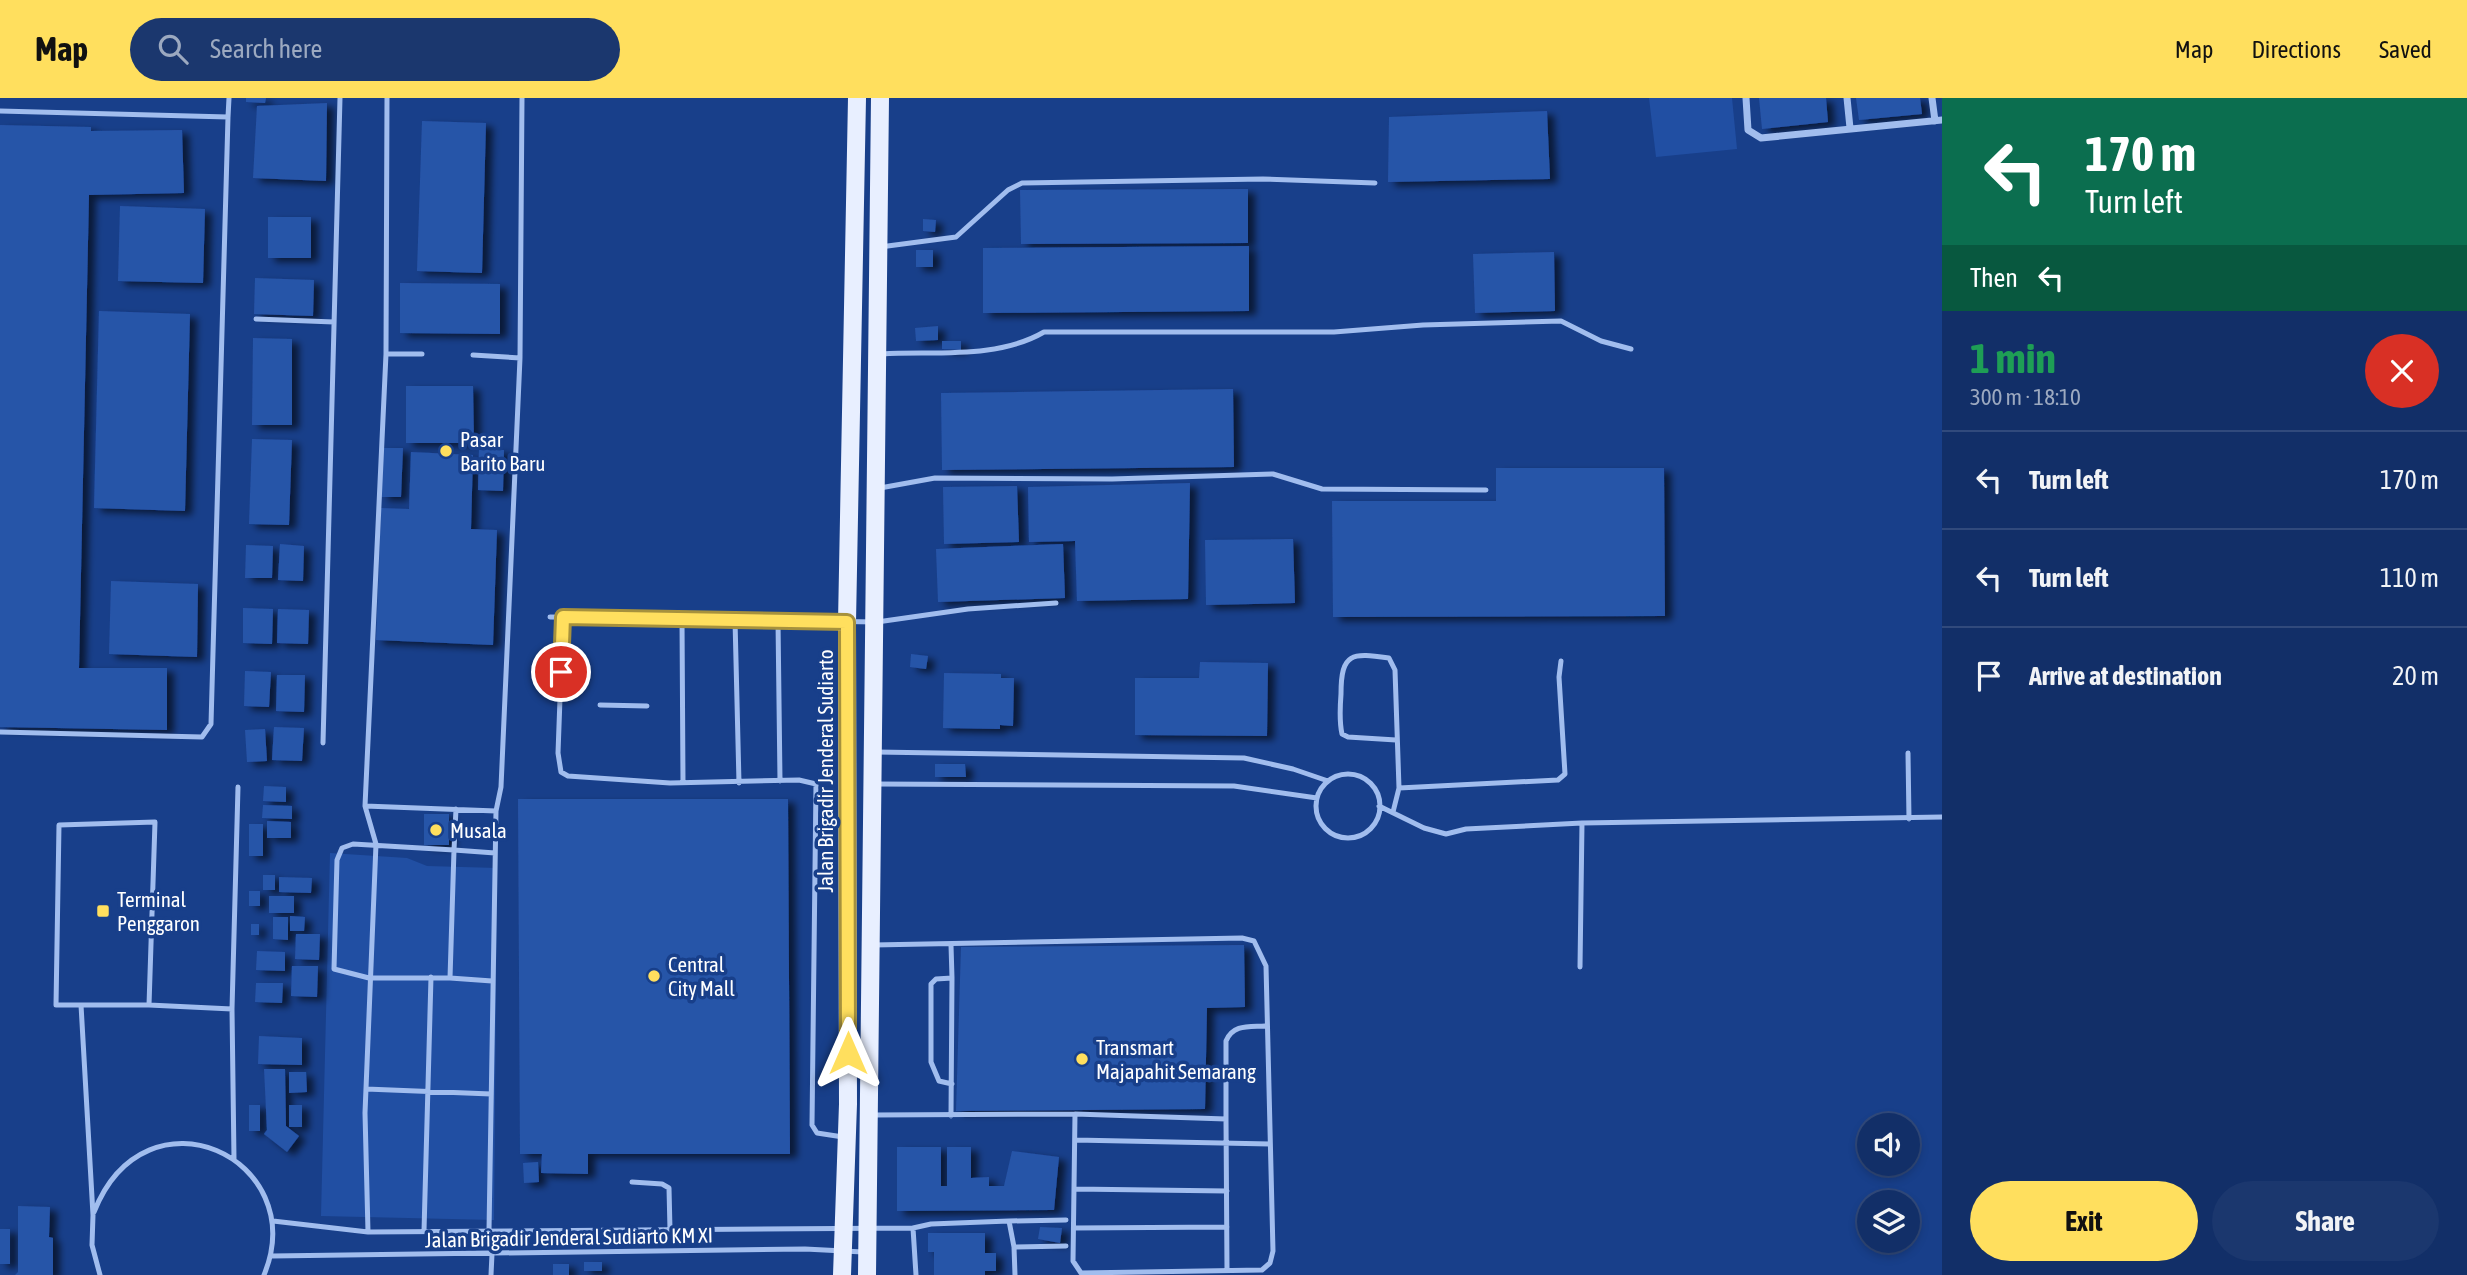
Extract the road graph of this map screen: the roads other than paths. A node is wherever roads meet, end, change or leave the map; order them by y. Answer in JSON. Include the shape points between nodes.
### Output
{"nodes":[{"id":1,"x":229,"y":98,"type":"edge"},
{"id":2,"x":340,"y":98,"type":"edge"},
{"id":3,"x":387,"y":98,"type":"edge"},
{"id":4,"x":522,"y":98,"type":"edge"},
{"id":5,"x":857,"y":98,"type":"edge"},
{"id":6,"x":880,"y":98,"type":"edge"},
{"id":7,"x":1746,"y":98,"type":"edge"},
{"id":8,"x":1847,"y":98,"type":"edge"},
{"id":9,"x":1933,"y":98,"type":"edge"},
{"id":10,"x":0,"y":111,"type":"edge"},
{"id":11,"x":228,"y":117,"type":"junction"},
{"id":12,"x":1938,"y":120,"type":"edge"},
{"id":13,"x":1850,"y":128,"type":"junction"},
{"id":14,"x":1375,"y":183,"type":"dead end"},
{"id":15,"x":880,"y":247,"type":"junction"},
{"id":16,"x":256,"y":318,"type":"dead end"},
{"id":17,"x":334,"y":322,"type":"junction"},
{"id":18,"x":1631,"y":349,"type":"dead end"},
{"id":19,"x":386,"y":354,"type":"junction"},
{"id":20,"x":422,"y":354,"type":"dead end"},
{"id":21,"x":879,"y":354,"type":"junction"},
{"id":22,"x":473,"y":355,"type":"dead end"},
{"id":23,"x":520,"y":358,"type":"junction"},
{"id":24,"x":878,"y":488,"type":"junction"},
{"id":25,"x":1486,"y":490,"type":"dead end"},
{"id":26,"x":1056,"y":603,"type":"dead end"},
{"id":27,"x":550,"y":617,"type":"dead end"},
{"id":28,"x":563,"y":617,"type":"junction"},
{"id":29,"x":682,"y":620,"type":"junction"},
{"id":30,"x":735,"y":620,"type":"junction"},
{"id":31,"x":778,"y":621,"type":"junction"},
{"id":32,"x":847,"y":622,"type":"junction"},
{"id":33,"x":877,"y":622,"type":"junction"},
{"id":34,"x":1562,"y":661,"type":"dead end"},
{"id":35,"x":600,"y":705,"type":"dead end"},
{"id":36,"x":647,"y":706,"type":"dead end"},
{"id":37,"x":0,"y":732,"type":"edge"},
{"id":38,"x":1396,"y":740,"type":"junction"},
{"id":39,"x":323,"y":743,"type":"dead end"},
{"id":40,"x":872,"y":752,"type":"junction"},
{"id":41,"x":1908,"y":753,"type":"dead end"},
{"id":42,"x":780,"y":781,"type":"junction"},
{"id":43,"x":1328,"y":781,"type":"junction"},
{"id":44,"x":684,"y":783,"type":"junction"},
{"id":45,"x":739,"y":783,"type":"junction"},
{"id":46,"x":873,"y":784,"type":"junction"},
{"id":47,"x":238,"y":787,"type":"dead end"},
{"id":48,"x":1399,"y":788,"type":"junction"},
{"id":49,"x":1317,"y":798,"type":"junction"},
{"id":50,"x":365,"y":806,"type":"junction"},
{"id":51,"x":1379,"y":806,"type":"junction"},
{"id":52,"x":456,"y":809,"type":"junction"},
{"id":53,"x":496,"y":811,"type":"junction"},
{"id":54,"x":1393,"y":812,"type":"junction"},
{"id":55,"x":1942,"y":817,"type":"edge"},
{"id":56,"x":1909,"y":819,"type":"junction"},
{"id":57,"x":1581,"y":823,"type":"junction"},
{"id":58,"x":376,"y":844,"type":"junction"},
{"id":59,"x":454,"y":850,"type":"junction"},
{"id":60,"x":495,"y":853,"type":"junction"},
{"id":61,"x":870,"y":945,"type":"junction"},
{"id":62,"x":951,"y":945,"type":"junction"},
{"id":63,"x":1580,"y":967,"type":"dead end"},
{"id":64,"x":369,"y":978,"type":"junction"},
{"id":65,"x":431,"y":978,"type":"junction"},
{"id":66,"x":450,"y":978,"type":"junction"},
{"id":67,"x":952,"y":978,"type":"junction"},
{"id":68,"x":492,"y":981,"type":"junction"},
{"id":69,"x":81,"y":1005,"type":"junction"},
{"id":70,"x":149,"y":1005,"type":"junction"},
{"id":71,"x":232,"y":1009,"type":"junction"},
{"id":72,"x":1265,"y":1026,"type":"junction"},
{"id":73,"x":952,"y":1084,"type":"junction"},
{"id":74,"x":366,"y":1089,"type":"junction"},
{"id":75,"x":429,"y":1091,"type":"junction"},
{"id":76,"x":491,"y":1094,"type":"junction"},
{"id":77,"x":1075,"y":1114,"type":"junction"},
{"id":78,"x":869,"y":1115,"type":"junction"},
{"id":79,"x":951,"y":1116,"type":"junction"},
{"id":80,"x":1227,"y":1119,"type":"junction"},
{"id":81,"x":846,"y":1137,"type":"junction"},
{"id":82,"x":1075,"y":1140,"type":"junction"},
{"id":83,"x":1227,"y":1144,"type":"junction"},
{"id":84,"x":1270,"y":1144,"type":"junction"},
{"id":85,"x":234,"y":1159,"type":"junction"},
{"id":86,"x":632,"y":1182,"type":"dead end"},
{"id":87,"x":1074,"y":1189,"type":"junction"},
{"id":88,"x":1227,"y":1191,"type":"junction"},
{"id":89,"x":93,"y":1215,"type":"junction"},
{"id":90,"x":1066,"y":1220,"type":"dead end"},
{"id":91,"x":273,"y":1221,"type":"junction"},
{"id":92,"x":1009,"y":1221,"type":"junction"},
{"id":93,"x":1227,"y":1227,"type":"junction"},
{"id":94,"x":913,"y":1228,"type":"junction"},
{"id":95,"x":1074,"y":1228,"type":"junction"},
{"id":96,"x":670,"y":1230,"type":"junction"},
{"id":97,"x":843,"y":1230,"type":"junction"},
{"id":98,"x":868,"y":1230,"type":"junction"},
{"id":99,"x":424,"y":1231,"type":"junction"},
{"id":100,"x":488,"y":1231,"type":"junction"},
{"id":101,"x":368,"y":1232,"type":"junction"},
{"id":102,"x":1066,"y":1246,"type":"dead end"},
{"id":103,"x":1014,"y":1247,"type":"junction"},
{"id":104,"x":842,"y":1252,"type":"junction"},
{"id":105,"x":867,"y":1252,"type":"junction"},
{"id":106,"x":492,"y":1254,"type":"junction"},
{"id":107,"x":272,"y":1256,"type":"junction"},
{"id":108,"x":1227,"y":1271,"type":"junction"},
{"id":109,"x":100,"y":1275,"type":"edge"},
{"id":110,"x":264,"y":1275,"type":"edge"},
{"id":111,"x":491,"y":1275,"type":"edge"},
{"id":112,"x":842,"y":1275,"type":"edge"},
{"id":113,"x":867,"y":1275,"type":"edge"},
{"id":114,"x":916,"y":1275,"type":"edge"},
{"id":115,"x":1015,"y":1275,"type":"edge"}],
"edges":[{"from":1,"to":11,"type":"lane"},
{"from":2,"to":17,"type":"lane"},
{"from":3,"to":19,"type":"lane"},
{"from":4,"to":23,"type":"lane"},
{"from":5,"to":32,"type":"main road","name":"Jalan Brigadir Jenderal Sudiarto"},
{"from":6,"to":15,"type":"main road"},
{"from":7,"to":13,"type":"street","via":[[1748,130],[1761,138]]},
{"from":8,"to":13,"type":"street"},
{"from":9,"to":12,"type":"street"},
{"from":10,"to":11,"type":"lane"},
{"from":11,"to":37,"type":"lane","via":[[211,724],[202,737]]},
{"from":12,"to":13,"type":"street"},
{"from":14,"to":15,"type":"lane","via":[[1263,179],[1022,183],[956,237]]},
{"from":15,"to":21,"type":"main road"},
{"from":16,"to":17,"type":"lane"},
{"from":17,"to":39,"type":"lane"},
{"from":18,"to":21,"type":"lane","via":[[1601,341],[1561,321],[1525,321],[1334,332],[1044,332],[1023,345],[990,350]]},
{"from":19,"to":20,"type":"lane"},
{"from":19,"to":50,"type":"lane"},
{"from":21,"to":24,"type":"main road"},
{"from":22,"to":23,"type":"lane"},
{"from":23,"to":53,"type":"lane","via":[[501,788]]},
{"from":24,"to":25,"type":"lane","via":[[935,478],[1273,474],[1322,489]]},
{"from":24,"to":33,"type":"main road"},
{"from":26,"to":33,"type":"lane"},
{"from":27,"to":28,"type":"lane"},
{"from":28,"to":29,"type":"lane"},
{"from":28,"to":44,"type":"lane","via":[[561,772]]},
{"from":29,"to":30,"type":"lane"},
{"from":29,"to":44,"type":"lane"},
{"from":30,"to":31,"type":"lane"},
{"from":30,"to":45,"type":"lane"},
{"from":31,"to":32,"type":"lane"},
{"from":31,"to":42,"type":"lane"},
{"from":32,"to":33,"type":"lane"},
{"from":32,"to":81,"type":"main road","name":"Jalan Brigadir Jenderal Sudiarto"},
{"from":33,"to":40,"type":"main road"},
{"from":34,"to":48,"type":"lane","via":[[1559,677],[1566,774],[1558,780]]},
{"from":35,"to":36,"type":"lane"},
{"from":38,"to":38,"type":"lane","via":[[1342,734],[1341,670],[1347,660],[1359,654],[1389,658],[1395,670]]},
{"from":38,"to":48,"type":"lane"},
{"from":40,"to":43,"type":"lane","via":[[1244,758]]},
{"from":40,"to":46,"type":"main road"},
{"from":41,"to":56,"type":"lane"},
{"from":42,"to":45,"type":"lane"},
{"from":42,"to":81,"type":"lane","via":[[816,785],[812,1125],[817,1133]]},
{"from":43,"to":49,"type":"lane"},
{"from":43,"to":51,"type":"lane","via":[[1343,774],[1360,777],[1373,788]]},
{"from":44,"to":45,"type":"lane"},
{"from":46,"to":49,"type":"lane","via":[[1234,786]]},
{"from":46,"to":61,"type":"main road"},
{"from":47,"to":71,"type":"lane"},
{"from":48,"to":54,"type":"lane"},
{"from":49,"to":51,"type":"lane","via":[[1320,822],[1339,837],[1364,834],[1373,825]]},
{"from":50,"to":52,"type":"lane"},
{"from":50,"to":58,"type":"lane"},
{"from":51,"to":54,"type":"lane"},
{"from":52,"to":53,"type":"lane"},
{"from":52,"to":59,"type":"lane"},
{"from":53,"to":60,"type":"lane"},
{"from":54,"to":57,"type":"lane","via":[[1446,834]]},
{"from":55,"to":56,"type":"lane"},
{"from":56,"to":57,"type":"lane"},
{"from":57,"to":63,"type":"lane"},
{"from":58,"to":59,"type":"lane"},
{"from":58,"to":64,"type":"lane"},
{"from":58,"to":64,"type":"lane","via":[[342,848],[337,860],[334,969]]},
{"from":59,"to":60,"type":"lane"},
{"from":59,"to":66,"type":"lane"},
{"from":60,"to":68,"type":"lane"},
{"from":61,"to":62,"type":"lane"},
{"from":61,"to":78,"type":"main road"},
{"from":62,"to":67,"type":"lane"},
{"from":62,"to":72,"type":"lane","via":[[1254,941],[1266,966]]},
{"from":64,"to":65,"type":"lane"},
{"from":64,"to":74,"type":"lane"},
{"from":65,"to":66,"type":"lane"},
{"from":65,"to":75,"type":"lane"},
{"from":66,"to":68,"type":"lane"},
{"from":67,"to":73,"type":"lane"},
{"from":67,"to":73,"type":"lane","via":[[933,981],[931,1010],[934,1076]]},
{"from":68,"to":76,"type":"lane"},
{"from":69,"to":70,"type":"lane"},
{"from":69,"to":70,"type":"lane","via":[[56,1005],[59,825],[155,822]]},
{"from":69,"to":89,"type":"lane"},
{"from":70,"to":71,"type":"lane"},
{"from":71,"to":85,"type":"lane"},
{"from":72,"to":80,"type":"lane","via":[[1237,1028],[1228,1034]]},
{"from":72,"to":84,"type":"lane"},
{"from":73,"to":79,"type":"lane"},
{"from":74,"to":75,"type":"lane"},
{"from":74,"to":101,"type":"lane"},
{"from":75,"to":76,"type":"lane"},
{"from":75,"to":99,"type":"lane"},
{"from":76,"to":100,"type":"lane"},
{"from":77,"to":79,"type":"lane"},
{"from":77,"to":80,"type":"lane"},
{"from":77,"to":82,"type":"lane"},
{"from":78,"to":79,"type":"lane"},
{"from":78,"to":98,"type":"main road"},
{"from":80,"to":83,"type":"lane"},
{"from":81,"to":97,"type":"main road","name":"Jalan Brigadir Jenderal Sudiarto"},
{"from":82,"to":83,"type":"lane"},
{"from":82,"to":87,"type":"lane"},
{"from":83,"to":84,"type":"lane"},
{"from":83,"to":88,"type":"lane"},
{"from":84,"to":108,"type":"lane","via":[[1270,1263],[1262,1270]]},
{"from":85,"to":89,"type":"lane","via":[[208,1146],[149,1149],[104,1187]]},
{"from":85,"to":91,"type":"lane","via":[[260,1186]]},
{"from":86,"to":96,"type":"lane","via":[[669,1188]]},
{"from":87,"to":88,"type":"lane"},
{"from":87,"to":95,"type":"lane"},
{"from":88,"to":93,"type":"lane"},
{"from":89,"to":109,"type":"lane","via":[[92,1245]]},
{"from":90,"to":92,"type":"lane","name":"Jalan Brigadir Jenderal Sudiarto KM XI"},
{"from":91,"to":101,"type":"lane","name":"Jalan Brigadir Jenderal Sudiarto KM XI"},
{"from":91,"to":107,"type":"lane"},
{"from":92,"to":94,"type":"lane","name":"Jalan Brigadir Jenderal Sudiarto KM XI"},
{"from":92,"to":103,"type":"lane"},
{"from":93,"to":95,"type":"lane"},
{"from":93,"to":108,"type":"lane"},
{"from":94,"to":98,"type":"lane","name":"Jalan Brigadir Jenderal Sudiarto KM XI"},
{"from":94,"to":114,"type":"lane"},
{"from":95,"to":108,"type":"lane","via":[[1073,1261],[1081,1273]]},
{"from":96,"to":97,"type":"lane","name":"Jalan Brigadir Jenderal Sudiarto KM XI"},
{"from":96,"to":100,"type":"lane","name":"Jalan Brigadir Jenderal Sudiarto KM XI"},
{"from":97,"to":98,"type":"lane","name":"Jalan Brigadir Jenderal Sudiarto KM XI"},
{"from":97,"to":104,"type":"main road","name":"Jalan Brigadir Jenderal Sudiarto"},
{"from":98,"to":105,"type":"main road"},
{"from":99,"to":100,"type":"lane","name":"Jalan Brigadir Jenderal Sudiarto KM XI"},
{"from":99,"to":101,"type":"lane","name":"Jalan Brigadir Jenderal Sudiarto KM XI"},
{"from":102,"to":103,"type":"lane"},
{"from":103,"to":115,"type":"lane"},
{"from":104,"to":105,"type":"lane","name":"Jalan Brigadir Jenderal Sudiarto KM XI"},
{"from":104,"to":106,"type":"lane","name":"Jalan Brigadir Jenderal Sudiarto KM XI"},
{"from":104,"to":112,"type":"main road","name":"Jalan Brigadir Jenderal Sudiarto"},
{"from":105,"to":113,"type":"main road"},
{"from":106,"to":107,"type":"lane","name":"Jalan Brigadir Jenderal Sudiarto KM XI"},
{"from":106,"to":111,"type":"lane"},
{"from":107,"to":110,"type":"lane"}]}
